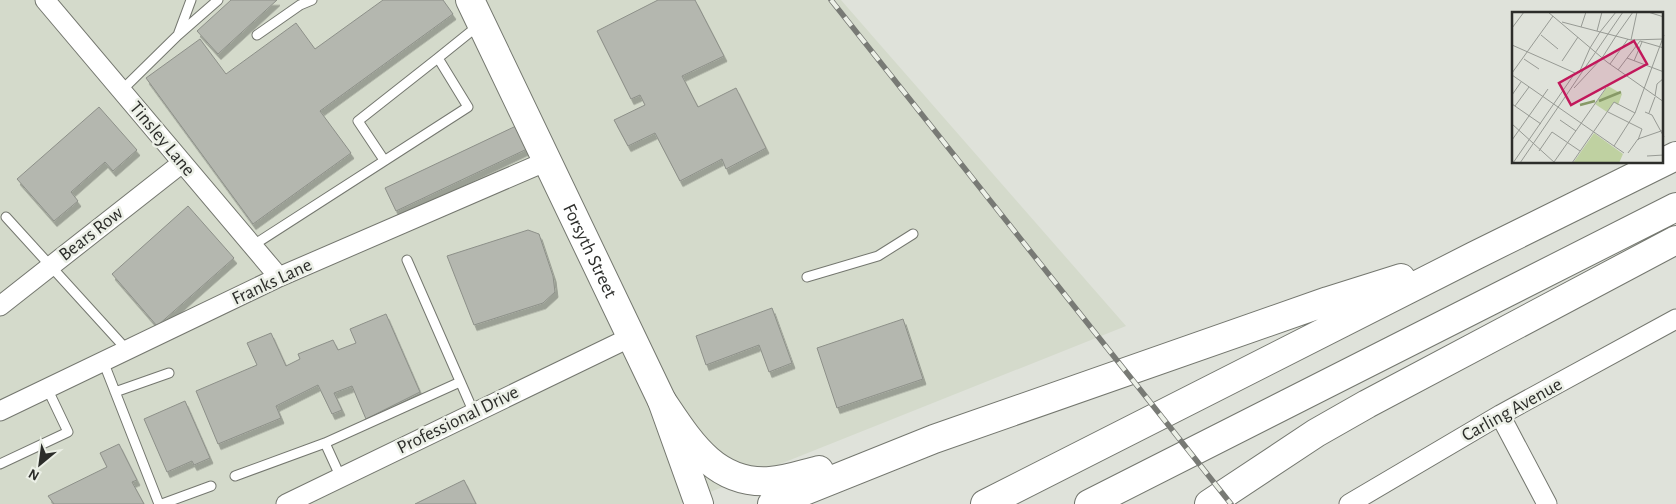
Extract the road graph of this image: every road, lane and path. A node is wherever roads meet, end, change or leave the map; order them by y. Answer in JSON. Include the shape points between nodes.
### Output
{"nodes":[{"id":1,"x":45,"y":0,"type":"edge"},
{"id":2,"x":191,"y":0,"type":"edge"},
{"id":3,"x":218,"y":0,"type":"edge"},
{"id":4,"x":312,"y":0,"type":"edge"},
{"id":5,"x":475,"y":7,"type":"edge"},
{"id":6,"x":178,"y":35,"type":"junction"},
{"id":7,"x":257,"y":35,"type":"dead end"},
{"id":8,"x":438,"y":58,"type":"junction"},
{"id":9,"x":122,"y":90,"type":"junction"},
{"id":10,"x":1676,"y":156,"type":"edge"},
{"id":11,"x":384,"y":160,"type":"junction"},
{"id":12,"x":547,"y":160,"type":"junction"},
{"id":13,"x":182,"y":162,"type":"junction"},
{"id":14,"x":1664,"y":162,"type":"edge"},
{"id":15,"x":1660,"y":164,"type":"edge"},
{"id":16,"x":1676,"y":207,"type":"edge"},
{"id":17,"x":6,"y":217,"type":"dead end"},
{"id":18,"x":913,"y":234,"type":"dead end"},
{"id":19,"x":1676,"y":240,"type":"edge"},
{"id":20,"x":252,"y":246,"type":"junction"},
{"id":21,"x":1474,"y":256,"type":"junction"},
{"id":22,"x":407,"y":260,"type":"dead end"},
{"id":23,"x":51,"y":266,"type":"junction"},
{"id":24,"x":279,"y":277,"type":"junction"},
{"id":25,"x":807,"y":277,"type":"dead end"},
{"id":26,"x":0,"y":306,"type":"edge"},
{"id":27,"x":1676,"y":319,"type":"edge"},
{"id":28,"x":631,"y":337,"type":"junction"},
{"id":29,"x":127,"y":350,"type":"junction"},
{"id":30,"x":103,"y":362,"type":"junction"},
{"id":31,"x":169,"y":372,"type":"dead end"},
{"id":32,"x":460,"y":382,"type":"junction"},
{"id":33,"x":47,"y":388,"type":"junction"},
{"id":34,"x":115,"y":392,"type":"junction"},
{"id":35,"x":662,"y":401,"type":"junction"},
{"id":36,"x":0,"y":411,"type":"edge"},
{"id":37,"x":474,"y":413,"type":"junction"},
{"id":38,"x":1500,"y":416,"type":"junction"},
{"id":39,"x":934,"y":439,"type":"junction"},
{"id":40,"x":325,"y":443,"type":"junction"},
{"id":41,"x":0,"y":464,"type":"edge"},
{"id":42,"x":235,"y":476,"type":"dead end"},
{"id":43,"x":341,"y":478,"type":"junction"},
{"id":44,"x":211,"y":486,"type":"dead end"},
{"id":45,"x":161,"y":504,"type":"edge"},
{"id":46,"x":286,"y":504,"type":"edge"},
{"id":47,"x":699,"y":504,"type":"edge"},
{"id":48,"x":772,"y":504,"type":"edge"},
{"id":49,"x":985,"y":504,"type":"edge"},
{"id":50,"x":1089,"y":504,"type":"edge"},
{"id":51,"x":1209,"y":504,"type":"edge"},
{"id":52,"x":1349,"y":504,"type":"edge"},
{"id":53,"x":1546,"y":504,"type":"edge"}],
"edges":[{"from":1,"to":9,"type":"street","name":"Tinsley Lane"},
{"from":2,"to":6,"type":"lane"},
{"from":3,"to":6,"type":"lane"},
{"from":4,"to":7,"type":"lane"},
{"from":5,"to":8,"type":"lane"},
{"from":5,"to":12,"type":"main road","name":"Forsyth Street"},
{"from":6,"to":9,"type":"lane"},
{"from":8,"to":11,"type":"lane","via":[[358,121]]},
{"from":8,"to":11,"type":"lane","via":[[468,107]]},
{"from":9,"to":13,"type":"street","name":"Tinsley Lane"},
{"from":10,"to":14,"type":"main road"},
{"from":11,"to":20,"type":"lane"},
{"from":12,"to":24,"type":"street","name":"Franks Lane"},
{"from":12,"to":28,"type":"main road","name":"Forsyth Street"},
{"from":13,"to":20,"type":"street","name":"Tinsley Lane"},
{"from":13,"to":23,"type":"street","name":"Bears Row"},
{"from":15,"to":21,"type":"main road"},
{"from":16,"to":50,"type":"main road"},
{"from":17,"to":23,"type":"lane"},
{"from":18,"to":25,"type":"lane","via":[[878,256]]},
{"from":19,"to":51,"type":"main road","via":[[1367,404],[1316,433]]},
{"from":20,"to":24,"type":"street","name":"Tinsley Lane"},
{"from":21,"to":39,"type":"main road","via":[[1328,301]]},
{"from":21,"to":49,"type":"main road"},
{"from":22,"to":32,"type":"lane"},
{"from":23,"to":26,"type":"street","name":"Bears Row"},
{"from":23,"to":29,"type":"lane"},
{"from":24,"to":29,"type":"street","name":"Franks Lane"},
{"from":27,"to":38,"type":"street","name":"Carling Avenue"},
{"from":28,"to":35,"type":"main road","name":"Forsyth Street"},
{"from":28,"to":37,"type":"street","name":"Professional Drive"},
{"from":29,"to":30,"type":"street","name":"Franks Lane"},
{"from":30,"to":33,"type":"street","name":"Franks Lane"},
{"from":30,"to":34,"type":"lane"},
{"from":31,"to":34,"type":"lane"},
{"from":32,"to":37,"type":"lane"},
{"from":32,"to":40,"type":"lane"},
{"from":33,"to":36,"type":"street","name":"Franks Lane"},
{"from":33,"to":41,"type":"lane","via":[[68,432]]},
{"from":34,"to":45,"type":"lane"},
{"from":35,"to":39,"type":"main road","via":[[687,437],[712,464],[738,478],[754,482],[789,478]]},
{"from":35,"to":47,"type":"main road","name":"Forsyth Street"},
{"from":37,"to":43,"type":"street","name":"Professional Drive"},
{"from":38,"to":52,"type":"street","name":"Carling Avenue"},
{"from":38,"to":53,"type":"street"},
{"from":39,"to":48,"type":"main road"},
{"from":40,"to":42,"type":"lane"},
{"from":40,"to":43,"type":"lane"},
{"from":43,"to":46,"type":"street","name":"Professional Drive"},
{"from":44,"to":45,"type":"lane"}]}
